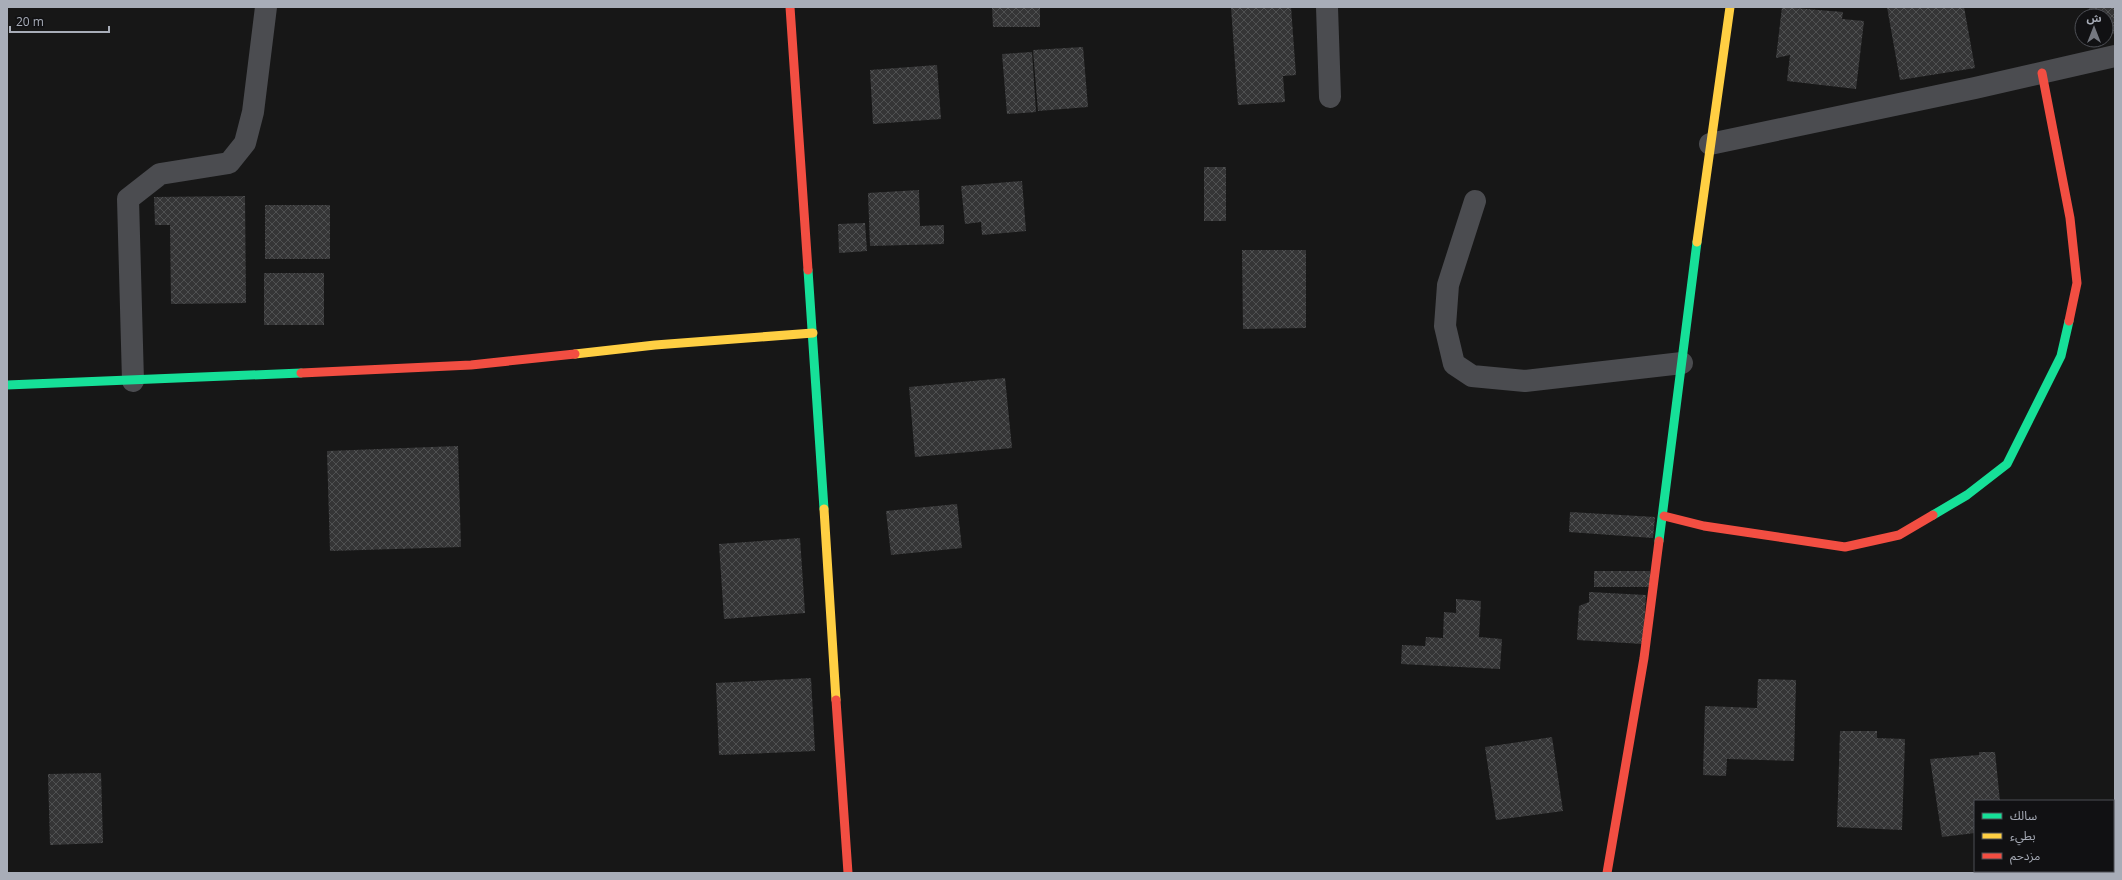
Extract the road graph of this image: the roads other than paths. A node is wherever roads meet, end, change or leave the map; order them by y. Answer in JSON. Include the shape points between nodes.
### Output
{"nodes":[{"id":1,"x":266,"y":7,"type":"edge"},
{"id":2,"x":790,"y":7,"type":"edge"},
{"id":3,"x":1327,"y":7,"type":"edge"},
{"id":4,"x":1730,"y":7,"type":"edge"},
{"id":5,"x":2115,"y":56,"type":"edge"},
{"id":6,"x":2042,"y":73,"type":"junction"},
{"id":7,"x":1330,"y":97,"type":"dead end"},
{"id":8,"x":1710,"y":144,"type":"junction"},
{"id":9,"x":1475,"y":201,"type":"dead end"},
{"id":10,"x":813,"y":334,"type":"junction"},
{"id":11,"x":1682,"y":363,"type":"junction"},
{"id":12,"x":133,"y":381,"type":"junction"},
{"id":13,"x":7,"y":385,"type":"edge"},
{"id":14,"x":1664,"y":516,"type":"junction"},
{"id":15,"x":848,"y":873,"type":"edge"},
{"id":16,"x":1607,"y":873,"type":"edge"}],
"edges":[{"from":1,"to":12,"type":"street","via":[[253,112],[245,143],[229,163],[160,174],[128,199]]},
{"from":2,"to":10,"type":"street"},
{"from":3,"to":7,"type":"street"},
{"from":4,"to":8,"type":"street"},
{"from":5,"to":6,"type":"street"},
{"from":6,"to":8,"type":"street"},
{"from":6,"to":14,"type":"street","via":[[2070,218],[2077,283],[2061,356],[2007,464],[1967,495],[1899,534],[1845,547],[1704,526]]},
{"from":8,"to":11,"type":"street"},
{"from":9,"to":11,"type":"street","via":[[1448,285],[1445,326],[1454,364],[1472,376],[1525,381]]},
{"from":10,"to":12,"type":"street","via":[[655,345],[471,365]]},
{"from":10,"to":15,"type":"street"},
{"from":11,"to":14,"type":"street"},
{"from":12,"to":13,"type":"street"},
{"from":14,"to":16,"type":"street","via":[[1644,658]]}]}
